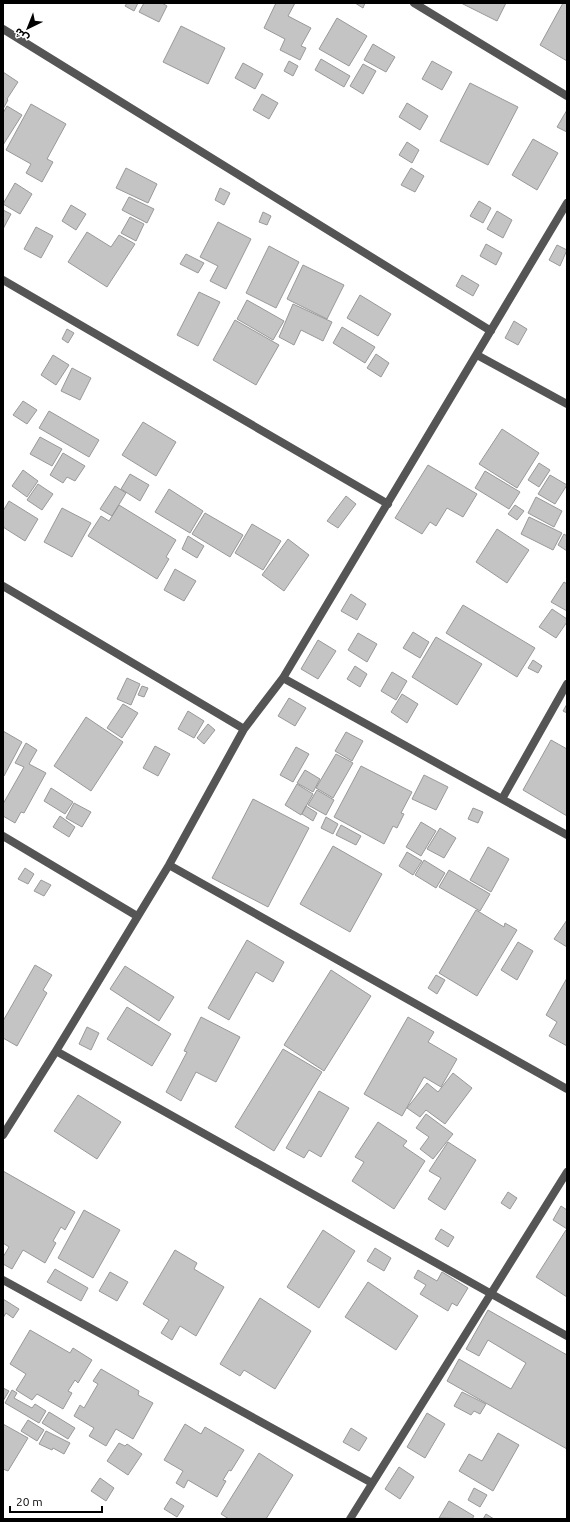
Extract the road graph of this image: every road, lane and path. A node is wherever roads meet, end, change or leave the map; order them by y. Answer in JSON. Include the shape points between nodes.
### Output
{"nodes":[{"id":1,"x":414,"y":3,"type":"edge"},
{"id":2,"x":3,"y":29,"type":"edge"},
{"id":3,"x":567,"y":96,"type":"edge"},
{"id":4,"x":567,"y":203,"type":"edge"},
{"id":5,"x":3,"y":280,"type":"edge"},
{"id":6,"x":491,"y":331,"type":"junction"},
{"id":7,"x":477,"y":355,"type":"junction"},
{"id":8,"x":567,"y":404,"type":"edge"},
{"id":9,"x":388,"y":504,"type":"junction"},
{"id":10,"x":3,"y":586,"type":"edge"},
{"id":11,"x":283,"y":678,"type":"junction"},
{"id":12,"x":567,"y":684,"type":"edge"},
{"id":13,"x":244,"y":729,"type":"junction"},
{"id":14,"x":502,"y":799,"type":"junction"},
{"id":15,"x":567,"y":835,"type":"edge"},
{"id":16,"x":3,"y":836,"type":"edge"},
{"id":17,"x":169,"y":865,"type":"junction"},
{"id":18,"x":137,"y":916,"type":"junction"},
{"id":19,"x":56,"y":1051,"type":"junction"},
{"id":20,"x":567,"y":1089,"type":"edge"},
{"id":21,"x":3,"y":1135,"type":"edge"},
{"id":22,"x":567,"y":1172,"type":"edge"},
{"id":23,"x":3,"y":1280,"type":"edge"},
{"id":24,"x":491,"y":1293,"type":"junction"},
{"id":25,"x":567,"y":1336,"type":"edge"},
{"id":26,"x":372,"y":1483,"type":"junction"},
{"id":27,"x":350,"y":1519,"type":"edge"}],
"edges":[{"from":1,"to":3,"type":"street"},
{"from":2,"to":6,"type":"street"},
{"from":4,"to":6,"type":"street"},
{"from":5,"to":9,"type":"street"},
{"from":6,"to":7,"type":"street"},
{"from":7,"to":8,"type":"street"},
{"from":7,"to":9,"type":"street"},
{"from":9,"to":11,"type":"street"},
{"from":10,"to":13,"type":"street"},
{"from":11,"to":13,"type":"street"},
{"from":11,"to":14,"type":"street"},
{"from":12,"to":14,"type":"street"},
{"from":13,"to":17,"type":"street"},
{"from":14,"to":15,"type":"street"},
{"from":16,"to":18,"type":"street"},
{"from":17,"to":18,"type":"street"},
{"from":17,"to":20,"type":"street"},
{"from":18,"to":19,"type":"street"},
{"from":19,"to":21,"type":"street"},
{"from":19,"to":24,"type":"street"},
{"from":22,"to":24,"type":"street"},
{"from":23,"to":26,"type":"street"},
{"from":24,"to":25,"type":"street"},
{"from":24,"to":26,"type":"street"},
{"from":26,"to":27,"type":"street"}]}
